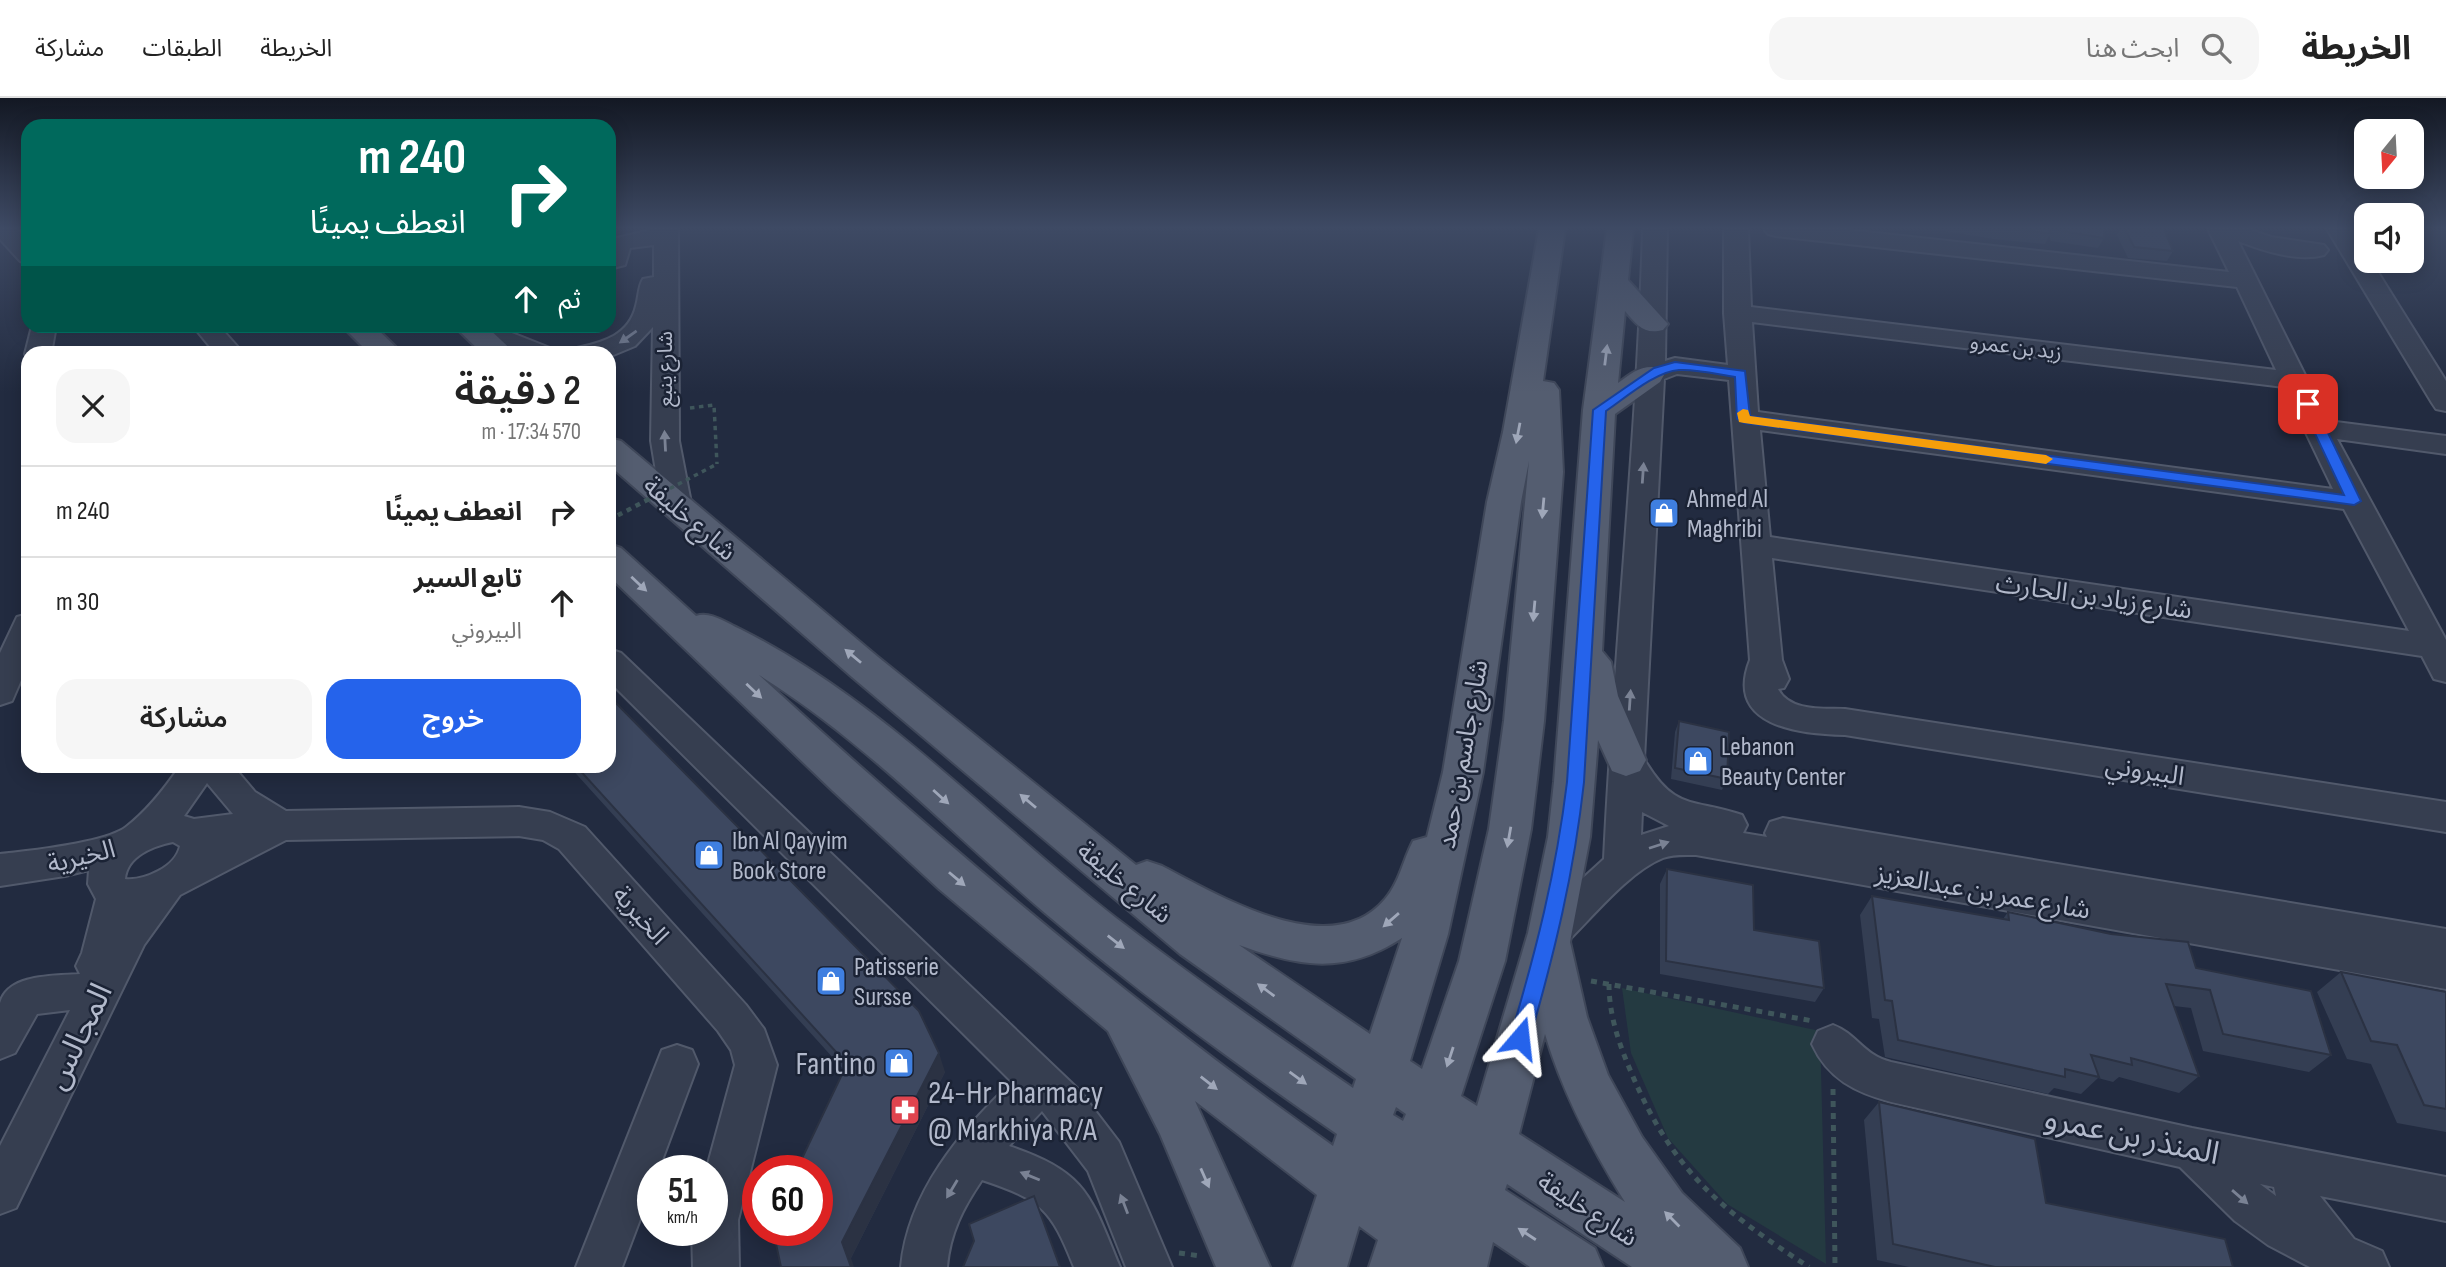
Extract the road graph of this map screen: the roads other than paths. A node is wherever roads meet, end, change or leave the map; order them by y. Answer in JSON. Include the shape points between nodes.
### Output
{"nodes":[{"id":1,"x":657,"y":284,"type":"edge"},
{"id":2,"x":659,"y":284,"type":"edge"},
{"id":3,"x":1543,"y":284,"type":"edge"},
{"id":4,"x":1614,"y":284,"type":"edge"},
{"id":5,"x":1615,"y":284,"type":"edge"},
{"id":6,"x":1654,"y":284,"type":"edge"},
{"id":7,"x":1737,"y":284,"type":"edge"},
{"id":8,"x":2245,"y":284,"type":"edge"},
{"id":9,"x":2373,"y":284,"type":"edge"},
{"id":10,"x":2392,"y":284,"type":"edge"},
{"id":11,"x":1542,"y":293,"type":"junction"},
{"id":12,"x":1737,"y":313,"type":"junction"},
{"id":13,"x":1653,"y":332,"type":"junction"},
{"id":14,"x":365,"y":333,"type":"edge"},
{"id":15,"x":478,"y":333,"type":"edge"},
{"id":16,"x":488,"y":333,"type":"edge"},
{"id":17,"x":379,"y":346,"type":"edge"},
{"id":18,"x":492,"y":346,"type":"edge"},
{"id":19,"x":521,"y":346,"type":"edge"},
{"id":20,"x":613,"y":346,"type":"edge"},
{"id":21,"x":1693,"y":366,"type":"junction"},
{"id":22,"x":2446,"y":370,"type":"edge"},
{"id":23,"x":1741,"y":374,"type":"junction"},
{"id":24,"x":1649,"y":375,"type":"junction"},
{"id":25,"x":2296,"y":380,"type":"junction"},
{"id":26,"x":2446,"y":403,"type":"edge"},
{"id":27,"x":1599,"y":410,"type":"junction"},
{"id":28,"x":1744,"y":419,"type":"junction"},
{"id":29,"x":2319,"y":428,"type":"junction"},
{"id":30,"x":2446,"y":445,"type":"edge"},
{"id":31,"x":616,"y":454,"type":"edge"},
{"id":32,"x":2354,"y":501,"type":"junction"},
{"id":33,"x":677,"y":508,"type":"junction"},
{"id":34,"x":1756,"y":545,"type":"junction"},
{"id":35,"x":616,"y":563,"type":"edge"},
{"id":36,"x":668,"y":611,"type":"junction"},
{"id":37,"x":1584,"y":618,"type":"junction"},
{"id":38,"x":21,"y":642,"type":"edge"},
{"id":39,"x":2439,"y":658,"type":"edge"},
{"id":40,"x":616,"y":668,"type":"edge"},
{"id":41,"x":0,"y":692,"type":"edge"},
{"id":42,"x":1626,"y":760,"type":"junction"},
{"id":43,"x":1463,"y":772,"type":"junction"},
{"id":44,"x":194,"y":773,"type":"edge"},
{"id":45,"x":211,"y":773,"type":"edge"},
{"id":46,"x":218,"y":773,"type":"edge"},
{"id":47,"x":2446,"y":817,"type":"edge"},
{"id":48,"x":281,"y":825,"type":"junction"},
{"id":49,"x":191,"y":832,"type":"junction"},
{"id":50,"x":134,"y":840,"type":"junction"},
{"id":51,"x":1080,"y":845,"type":"junction"},
{"id":52,"x":1622,"y":866,"type":"junction"},
{"id":53,"x":17,"y":869,"type":"edge"},
{"id":54,"x":174,"y":882,"type":"junction"},
{"id":55,"x":110,"y":888,"type":"junction"},
{"id":56,"x":2371,"y":945,"type":"junction"},
{"id":57,"x":2446,"y":947,"type":"edge"},
{"id":58,"x":1552,"y":953,"type":"junction"},
{"id":59,"x":2446,"y":971,"type":"edge"},
{"id":60,"x":85,"y":991,"type":"junction"},
{"id":61,"x":1118,"y":1009,"type":"junction"},
{"id":62,"x":0,"y":1040,"type":"edge"},
{"id":63,"x":1833,"y":1044,"type":"road end"},
{"id":64,"x":677,"y":1063,"type":"dead end"},
{"id":65,"x":1382,"y":1071,"type":"junction"},
{"id":66,"x":1043,"y":1082,"type":"junction"},
{"id":67,"x":1366,"y":1125,"type":"junction"},
{"id":68,"x":1491,"y":1145,"type":"junction"},
{"id":69,"x":2192,"y":1149,"type":"junction"},
{"id":70,"x":1419,"y":1150,"type":"junction"},
{"id":71,"x":0,"y":1156,"type":"edge"},
{"id":72,"x":974,"y":1156,"type":"junction"},
{"id":73,"x":2296,"y":1170,"type":"junction"},
{"id":74,"x":1346,"y":1186,"type":"junction"},
{"id":75,"x":0,"y":1192,"type":"edge"},
{"id":76,"x":2446,"y":1199,"type":"edge"},
{"id":77,"x":1476,"y":1201,"type":"junction"},
{"id":78,"x":1401,"y":1248,"type":"edge"},
{"id":79,"x":1145,"y":1257,"type":"edge"},
{"id":80,"x":1241,"y":1264,"type":"edge"},
{"id":81,"x":2361,"y":1265,"type":"edge"},
{"id":82,"x":599,"y":1267,"type":"edge"},
{"id":83,"x":716,"y":1267,"type":"edge"},
{"id":84,"x":924,"y":1267,"type":"edge"},
{"id":85,"x":1097,"y":1267,"type":"edge"},
{"id":86,"x":1320,"y":1267,"type":"edge"},
{"id":87,"x":1459,"y":1267,"type":"edge"},
{"id":88,"x":1576,"y":1267,"type":"edge"},
{"id":89,"x":1679,"y":1267,"type":"edge"},
{"id":90,"x":1721,"y":1267,"type":"edge"}],
"edges":[{"from":1,"to":20,"type":"street","name":"شارع ينبع","one_way":true,"via":[[647,320]]},
{"from":33,"to":2,"type":"street","name":"شارع ينبع","one_way":true,"via":[[665,441]]},
{"from":3,"to":11,"type":"main road","name":"شارع جاسم بن حمد"},
{"from":27,"to":4,"type":"main road","one_way":true},
{"from":5,"to":13,"type":"main road"},
{"from":6,"to":13,"type":"street"},
{"from":7,"to":12,"type":"street","name":"البيروني"},
{"from":8,"to":25,"type":"street"},
{"from":9,"to":26,"type":"street"},
{"from":10,"to":22,"type":"street"},
{"from":11,"to":43,"type":"main road","name":"شارع جاسم بن حمد","one_way":true},
{"from":11,"to":70,"type":"main road","one_way":true,"via":[[1546,472],[1518,776],[1482,961]]},
{"from":12,"to":23,"type":"street","name":"البيروني"},
{"from":12,"to":25,"type":"street","name":"زيد بن عمرو"},
{"from":13,"to":21,"type":"street","via":[[1666,354]]},
{"from":13,"to":24,"type":"street"},
{"from":14,"to":17,"type":"main road"},
{"from":15,"to":18,"type":"main road"},
{"from":16,"to":19,"type":"street"},
{"from":21,"to":23,"type":"street"},
{"from":21,"to":24,"type":"street","via":[[1675,366]]},
{"from":23,"to":28,"type":"street","name":"البيروني"},
{"from":24,"to":27,"type":"main road"},
{"from":42,"to":24,"type":"street","one_way":true},
{"from":25,"to":29,"type":"street"},
{"from":27,"to":37,"type":"main road"},
{"from":28,"to":32,"type":"street"},
{"from":28,"to":34,"type":"street","name":"البيروني"},
{"from":29,"to":30,"type":"street"},
{"from":29,"to":32,"type":"street"},
{"from":31,"to":33,"type":"main road","name":"شارع خليفة"},
{"from":32,"to":39,"type":"street"},
{"from":51,"to":33,"type":"main road","name":"شارع خليفة","one_way":true},
{"from":34,"to":39,"type":"street","name":"شارع زياد بن الحارث"},
{"from":34,"to":47,"type":"street","name":"البيروني","via":[[1766,660],[1760,691],[1771,706],[1791,717]]},
{"from":35,"to":36,"type":"main road","one_way":true},
{"from":36,"to":61,"type":"main road","one_way":true,"via":[[954,876]]},
{"from":36,"to":67,"type":"main road","one_way":true,"via":[[730,639],[839,709],[1062,901],[1166,982]]},
{"from":37,"to":42,"type":"main road","via":[[1599,696]]},
{"from":37,"to":58,"type":"main road","via":[[1575,782]]},
{"from":38,"to":41,"type":"street"},
{"from":40,"to":66,"type":"street"},
{"from":42,"to":52,"type":"street"},
{"from":42,"to":56,"type":"street","name":"شارع عمر بن عبدالعزيز","via":[[1650,799],[1678,815]]},
{"from":43,"to":51,"type":"main road","one_way":true,"via":[[1413,890],[1395,920],[1371,935],[1338,946],[1278,939],[1227,920]]},
{"from":43,"to":65,"type":"main road","name":"شارع جاسم بن حمد","via":[[1426,934]]},
{"from":44,"to":50,"type":"street","via":[[177,800]]},
{"from":45,"to":49,"type":"street","via":[[195,800]]},
{"from":46,"to":48,"type":"street","via":[[239,800]]},
{"from":48,"to":49,"type":"street","name":"الخيرية"},
{"from":48,"to":54,"type":"street","name":"الخيرية"},
{"from":48,"to":83,"type":"street","name":"الخيرية","via":[[537,822],[557,827],[572,838],[732,1018],[748,1042],[756,1066],[715,1220]]},
{"from":49,"to":50,"type":"street","name":"الخيرية","via":[[174,827]]},
{"from":49,"to":54,"type":"street","name":"المجالس","via":[[199,843],[198,854]]},
{"from":50,"to":53,"type":"street","name":"الخيرية"},
{"from":50,"to":55,"type":"street","name":"المجالس","via":[[109,863]]},
{"from":65,"to":51,"type":"main road","name":"شارع خليفة","one_way":true,"via":[[1196,940]]},
{"from":52,"to":56,"type":"street","name":"شارع عمر بن عبدالعزيز","one_way":true,"via":[[1659,844],[1696,840]]},
{"from":52,"to":58,"type":"street","name":"شارع عمر بن عبدالعزيز"},
{"from":53,"to":55,"type":"street","name":"الخيرية"},
{"from":54,"to":55,"type":"street","name":"الخيرية","via":[[139,896]]},
{"from":54,"to":75,"type":"street","name":"المجالس","via":[[130,933]]},
{"from":55,"to":60,"type":"street","name":"المجالس","via":[[102,953]]},
{"from":56,"to":57,"type":"street","name":"شارع عمر بن عبدالعزيز"},
{"from":56,"to":59,"type":"street","name":"شارع عمر بن عبدالعزيز"},
{"from":58,"to":68,"type":"main road"},
{"from":90,"to":58,"type":"main road","one_way":true,"via":[[1665,1212],[1609,1130],[1576,1051]]},
{"from":60,"to":62,"type":"street","via":[[23,1001]]},
{"from":60,"to":71,"type":"street","name":"المجالس"},
{"from":61,"to":74,"type":"main road","one_way":true},
{"from":61,"to":80,"type":"main road","one_way":true,"via":[[1150,1060]]},
{"from":63,"to":69,"type":"street","name":"المنذر بن عمرو","via":[[1844,1062],[1864,1074]]},
{"from":64,"to":82,"type":"street"},
{"from":65,"to":67,"type":"main road","name":"شارع جاسم بن حمد"},
{"from":65,"to":70,"type":"main road"},
{"from":66,"to":72,"type":"street","via":[[1010,1110]]},
{"from":79,"to":66,"type":"street","one_way":true,"via":[[1104,1157]]},
{"from":67,"to":70,"type":"main road","via":[[1386,1139]]},
{"from":67,"to":74,"type":"main road","name":"شارع جاسم بن حمد"},
{"from":68,"to":70,"type":"main road","via":[[1446,1155]]},
{"from":68,"to":77,"type":"main road"},
{"from":68,"to":89,"type":"main road","name":"شارع خليفة"},
{"from":69,"to":73,"type":"street","name":"المنذر بن عمرو"},
{"from":69,"to":81,"type":"street","one_way":true,"via":[[2249,1205],[2283,1228]]},
{"from":70,"to":74,"type":"main road","via":[[1393,1168],[1359,1176]]},
{"from":70,"to":77,"type":"main road","via":[[1450,1183]]},
{"from":70,"to":78,"type":"main road"},
{"from":70,"to":87,"type":"main road","via":[[1426,1206],[1439,1238]]},
{"from":72,"to":84,"type":"street","one_way":true,"via":[[938,1214]]},
{"from":85,"to":72,"type":"street","one_way":true,"via":[[1068,1203],[1058,1192],[1033,1176]]},
{"from":73,"to":76,"type":"street","name":"المنذر بن عمرو"},
{"from":73,"to":81,"type":"street","via":[[2297,1196],[2308,1218],[2326,1240]]},
{"from":74,"to":78,"type":"main road"},
{"from":74,"to":86,"type":"main road","name":"شارع جاسم بن حمد"},
{"from":77,"to":87,"type":"main road"},
{"from":88,"to":77,"type":"main road","one_way":true},
{"from":78,"to":87,"type":"main road"}]}
